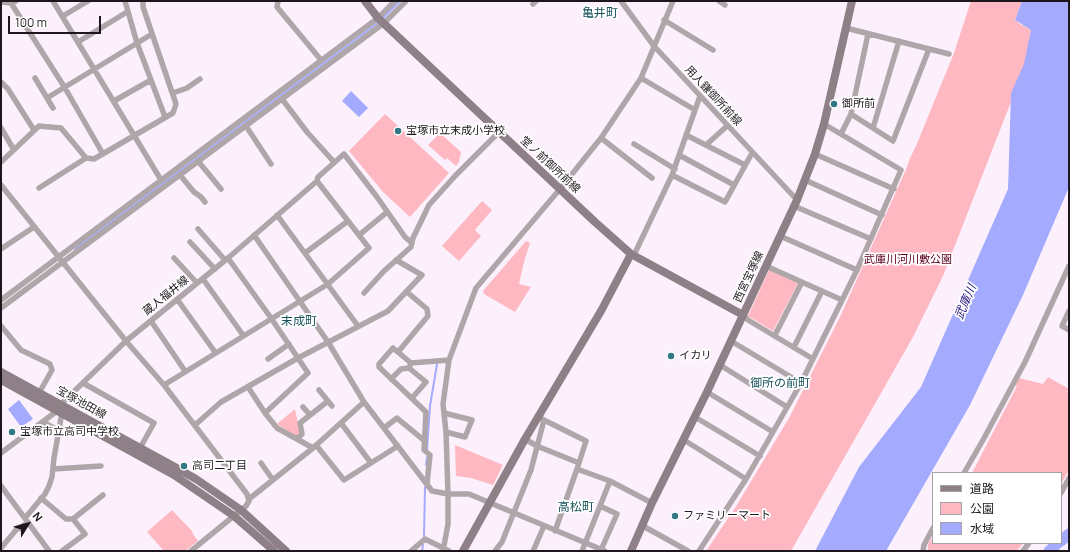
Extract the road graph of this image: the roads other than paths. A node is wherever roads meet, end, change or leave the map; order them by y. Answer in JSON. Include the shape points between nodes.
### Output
{"nodes":[{"id":1,"x":53,"y":1,"type":"edge"},
{"id":2,"x":88,"y":1,"type":"edge"},
{"id":3,"x":125,"y":1,"type":"edge"},
{"id":4,"x":143,"y":1,"type":"edge"},
{"id":5,"x":278,"y":1,"type":"edge"},
{"id":6,"x":365,"y":1,"type":"edge"},
{"id":7,"x":395,"y":1,"type":"edge"},
{"id":8,"x":406,"y":1,"type":"edge"},
{"id":9,"x":621,"y":1,"type":"edge"},
{"id":10,"x":673,"y":1,"type":"edge"},
{"id":11,"x":719,"y":1,"type":"edge"},
{"id":12,"x":852,"y":1,"type":"edge"},
{"id":13,"x":1,"y":2,"type":"edge"},
{"id":14,"x":14,"y":2,"type":"edge"},
{"id":15,"x":725,"y":5,"type":"dead end"},
{"id":16,"x":127,"y":12,"type":"junction"},
{"id":17,"x":63,"y":16,"type":"junction"},
{"id":18,"x":664,"y":20,"type":"junction"},
{"id":19,"x":381,"y":21,"type":"junction"},
{"id":20,"x":846,"y":28,"type":"junction"},
{"id":21,"x":152,"y":34,"type":"junction"},
{"id":22,"x":868,"y":34,"type":"junction"},
{"id":23,"x":899,"y":41,"type":"junction"},
{"id":24,"x":78,"y":42,"type":"junction"},
{"id":25,"x":137,"y":43,"type":"junction"},
{"id":26,"x":654,"y":46,"type":"junction"},
{"id":27,"x":929,"y":49,"type":"junction"},
{"id":28,"x":713,"y":50,"type":"dead end"},
{"id":29,"x":949,"y":54,"type":"dead end"},
{"id":30,"x":321,"y":60,"type":"junction"},
{"id":31,"x":95,"y":68,"type":"junction"},
{"id":32,"x":35,"y":78,"type":"dead end"},
{"id":33,"x":641,"y":78,"type":"junction"},
{"id":34,"x":200,"y":79,"type":"dead end"},
{"id":35,"x":151,"y":80,"type":"junction"},
{"id":36,"x":1,"y":82,"type":"edge"},
{"id":37,"x":65,"y":88,"type":"junction"},
{"id":38,"x":173,"y":93,"type":"junction"},
{"id":39,"x":700,"y":96,"type":"junction"},
{"id":40,"x":47,"y":98,"type":"junction"},
{"id":41,"x":282,"y":99,"type":"junction"},
{"id":42,"x":268,"y":100,"type":"junction"},
{"id":43,"x":114,"y":101,"type":"junction"},
{"id":44,"x":272,"y":106,"type":"junction"},
{"id":45,"x":53,"y":108,"type":"dead end"},
{"id":46,"x":695,"y":110,"type":"junction"},
{"id":47,"x":851,"y":114,"type":"junction"},
{"id":48,"x":165,"y":117,"type":"junction"},
{"id":49,"x":824,"y":124,"type":"junction"},
{"id":50,"x":246,"y":126,"type":"junction"},
{"id":51,"x":727,"y":126,"type":"junction"},
{"id":52,"x":1,"y":128,"type":"edge"},
{"id":53,"x":873,"y":128,"type":"junction"},
{"id":54,"x":34,"y":130,"type":"junction"},
{"id":55,"x":500,"y":132,"type":"junction"},
{"id":56,"x":841,"y":134,"type":"junction"},
{"id":57,"x":135,"y":135,"type":"junction"},
{"id":58,"x":686,"y":135,"type":"junction"},
{"id":59,"x":601,"y":138,"type":"junction"},
{"id":60,"x":634,"y":144,"type":"dead end"},
{"id":61,"x":706,"y":145,"type":"junction"},
{"id":62,"x":14,"y":150,"type":"junction"},
{"id":63,"x":752,"y":152,"type":"junction"},
{"id":64,"x":103,"y":154,"type":"junction"},
{"id":65,"x":815,"y":154,"type":"junction"},
{"id":66,"x":679,"y":155,"type":"junction"},
{"id":67,"x":86,"y":158,"type":"junction"},
{"id":68,"x":1,"y":162,"type":"edge"},
{"id":69,"x":198,"y":162,"type":"junction"},
{"id":70,"x":334,"y":162,"type":"junction"},
{"id":71,"x":271,"y":164,"type":"dead end"},
{"id":72,"x":745,"y":165,"type":"junction"},
{"id":73,"x":675,"y":169,"type":"junction"},
{"id":74,"x":180,"y":175,"type":"junction"},
{"id":75,"x":672,"y":175,"type":"junction"},
{"id":76,"x":652,"y":178,"type":"dead end"},
{"id":77,"x":162,"y":180,"type":"junction"},
{"id":78,"x":805,"y":180,"type":"junction"},
{"id":79,"x":317,"y":181,"type":"junction"},
{"id":80,"x":1,"y":185,"type":"edge"},
{"id":81,"x":734,"y":185,"type":"junction"},
{"id":82,"x":39,"y":188,"type":"dead end"},
{"id":83,"x":221,"y":189,"type":"dead end"},
{"id":84,"x":560,"y":189,"type":"junction"},
{"id":85,"x":894,"y":189,"type":"junction"},
{"id":86,"x":205,"y":202,"type":"dead end"},
{"id":87,"x":795,"y":203,"type":"junction"},
{"id":88,"x":388,"y":212,"type":"junction"},
{"id":89,"x":278,"y":215,"type":"junction"},
{"id":90,"x":882,"y":215,"type":"junction"},
{"id":91,"x":348,"y":221,"type":"junction"},
{"id":92,"x":34,"y":227,"type":"junction"},
{"id":93,"x":198,"y":229,"type":"dead end"},
{"id":94,"x":359,"y":235,"type":"junction"},
{"id":95,"x":254,"y":236,"type":"junction"},
{"id":96,"x":780,"y":236,"type":"junction"},
{"id":97,"x":871,"y":239,"type":"junction"},
{"id":98,"x":190,"y":242,"type":"dead end"},
{"id":99,"x":412,"y":243,"type":"junction"},
{"id":100,"x":1,"y":249,"type":"edge"},
{"id":101,"x":305,"y":253,"type":"junction"},
{"id":102,"x":632,"y":254,"type":"junction"},
{"id":103,"x":58,"y":257,"type":"junction"},
{"id":104,"x":174,"y":258,"type":"dead end"},
{"id":105,"x":226,"y":259,"type":"junction"},
{"id":106,"x":396,"y":260,"type":"junction"},
{"id":107,"x":64,"y":262,"type":"junction"},
{"id":108,"x":766,"y":266,"type":"junction"},
{"id":109,"x":1069,"y":266,"type":"edge"},
{"id":110,"x":215,"y":269,"type":"junction"},
{"id":111,"x":857,"y":270,"type":"junction"},
{"id":112,"x":203,"y":278,"type":"junction"},
{"id":113,"x":802,"y":282,"type":"junction"},
{"id":114,"x":197,"y":283,"type":"junction"},
{"id":115,"x":328,"y":284,"type":"junction"},
{"id":116,"x":822,"y":291,"type":"junction"},
{"id":117,"x":407,"y":292,"type":"junction"},
{"id":118,"x":364,"y":293,"type":"dead end"},
{"id":119,"x":1,"y":299,"type":"edge"},
{"id":120,"x":178,"y":299,"type":"junction"},
{"id":121,"x":842,"y":300,"type":"junction"},
{"id":122,"x":299,"y":301,"type":"junction"},
{"id":123,"x":1,"y":308,"type":"edge"},
{"id":124,"x":1069,"y":311,"type":"edge"},
{"id":125,"x":743,"y":315,"type":"junction"},
{"id":126,"x":271,"y":318,"type":"junction"},
{"id":127,"x":151,"y":321,"type":"junction"},
{"id":128,"x":1,"y":326,"type":"edge"},
{"id":129,"x":358,"y":326,"type":"junction"},
{"id":130,"x":1069,"y":330,"type":"edge"},
{"id":131,"x":243,"y":335,"type":"junction"},
{"id":132,"x":775,"y":335,"type":"junction"},
{"id":133,"x":126,"y":341,"type":"junction"},
{"id":134,"x":731,"y":341,"type":"junction"},
{"id":135,"x":328,"y":342,"type":"junction"},
{"id":136,"x":289,"y":344,"type":"junction"},
{"id":137,"x":794,"y":346,"type":"junction"},
{"id":138,"x":215,"y":352,"type":"junction"},
{"id":139,"x":398,"y":352,"type":"junction"},
{"id":140,"x":298,"y":358,"type":"junction"},
{"id":141,"x":268,"y":359,"type":"dead end"},
{"id":142,"x":813,"y":359,"type":"junction"},
{"id":143,"x":449,"y":360,"type":"junction"},
{"id":144,"x":410,"y":365,"type":"junction"},
{"id":145,"x":720,"y":366,"type":"junction"},
{"id":146,"x":185,"y":371,"type":"junction"},
{"id":147,"x":1,"y":372,"type":"edge"},
{"id":148,"x":391,"y":379,"type":"junction"},
{"id":149,"x":1,"y":380,"type":"edge"},
{"id":150,"x":83,"y":383,"type":"junction"},
{"id":151,"x":801,"y":383,"type":"junction"},
{"id":152,"x":164,"y":385,"type":"junction"},
{"id":153,"x":248,"y":388,"type":"junction"},
{"id":154,"x":319,"y":390,"type":"dead end"},
{"id":155,"x":707,"y":392,"type":"junction"},
{"id":156,"x":39,"y":393,"type":"junction"},
{"id":157,"x":412,"y":398,"type":"junction"},
{"id":158,"x":328,"y":401,"type":"junction"},
{"id":159,"x":364,"y":402,"type":"junction"},
{"id":160,"x":332,"y":406,"type":"dead end"},
{"id":161,"x":303,"y":407,"type":"dead end"},
{"id":162,"x":787,"y":408,"type":"junction"},
{"id":163,"x":60,"y":411,"type":"junction"},
{"id":164,"x":265,"y":413,"type":"junction"},
{"id":165,"x":444,"y":413,"type":"junction"},
{"id":166,"x":310,"y":415,"type":"junction"},
{"id":167,"x":695,"y":417,"type":"junction"},
{"id":168,"x":541,"y":418,"type":"junction"},
{"id":169,"x":43,"y":422,"type":"junction"},
{"id":170,"x":341,"y":423,"type":"junction"},
{"id":171,"x":195,"y":425,"type":"junction"},
{"id":172,"x":384,"y":428,"type":"junction"},
{"id":173,"x":59,"y":431,"type":"junction"},
{"id":174,"x":446,"y":432,"type":"junction"},
{"id":175,"x":773,"y":432,"type":"junction"},
{"id":176,"x":296,"y":439,"type":"junction"},
{"id":177,"x":525,"y":439,"type":"junction"},
{"id":178,"x":684,"y":440,"type":"junction"},
{"id":179,"x":425,"y":441,"type":"junction"},
{"id":180,"x":398,"y":446,"type":"junction"},
{"id":181,"x":537,"y":446,"type":"junction"},
{"id":182,"x":315,"y":447,"type":"junction"},
{"id":183,"x":140,"y":448,"type":"junction"},
{"id":184,"x":1,"y":453,"type":"edge"},
{"id":185,"x":760,"y":456,"type":"junction"},
{"id":186,"x":261,"y":463,"type":"dead end"},
{"id":187,"x":371,"y":463,"type":"junction"},
{"id":188,"x":579,"y":463,"type":"junction"},
{"id":189,"x":100,"y":466,"type":"dead end"},
{"id":190,"x":53,"y":469,"type":"junction"},
{"id":191,"x":577,"y":469,"type":"junction"},
{"id":192,"x":965,"y":472,"type":"edge"},
{"id":193,"x":1069,"y":478,"type":"edge"},
{"id":194,"x":746,"y":479,"type":"junction"},
{"id":195,"x":273,"y":480,"type":"junction"},
{"id":196,"x":610,"y":481,"type":"junction"},
{"id":197,"x":427,"y":484,"type":"junction"},
{"id":198,"x":1,"y":486,"type":"edge"},
{"id":199,"x":1062,"y":491,"type":"edge"},
{"id":200,"x":3,"y":493,"type":"edge"},
{"id":201,"x":448,"y":494,"type":"junction"},
{"id":202,"x":103,"y":495,"type":"dead end"},
{"id":203,"x":41,"y":498,"type":"junction"},
{"id":204,"x":249,"y":499,"type":"junction"},
{"id":205,"x":489,"y":503,"type":"junction"},
{"id":206,"x":652,"y":504,"type":"junction"},
{"id":207,"x":600,"y":506,"type":"junction"},
{"id":208,"x":238,"y":513,"type":"junction"},
{"id":209,"x":514,"y":513,"type":"junction"},
{"id":210,"x":74,"y":519,"type":"junction"},
{"id":211,"x":27,"y":521,"type":"junction"},
{"id":212,"x":544,"y":526,"type":"junction"},
{"id":213,"x":643,"y":526,"type":"junction"},
{"id":214,"x":932,"y":530,"type":"edge"},
{"id":215,"x":555,"y":531,"type":"junction"},
{"id":216,"x":585,"y":543,"type":"junction"},
{"id":217,"x":1,"y":548,"type":"edge"},
{"id":218,"x":445,"y":550,"type":"edge"},
{"id":219,"x":603,"y":550,"type":"edge"},
{"id":220,"x":49,"y":551,"type":"edge"},
{"id":221,"x":62,"y":551,"type":"edge"},
{"id":222,"x":190,"y":551,"type":"edge"},
{"id":223,"x":274,"y":551,"type":"edge"},
{"id":224,"x":286,"y":551,"type":"edge"},
{"id":225,"x":411,"y":551,"type":"edge"},
{"id":226,"x":463,"y":551,"type":"edge"},
{"id":227,"x":495,"y":551,"type":"edge"},
{"id":228,"x":533,"y":551,"type":"edge"},
{"id":229,"x":582,"y":551,"type":"edge"},
{"id":230,"x":631,"y":551,"type":"edge"},
{"id":231,"x":688,"y":551,"type":"edge"},
{"id":232,"x":699,"y":551,"type":"edge"},
{"id":233,"x":923,"y":551,"type":"edge"}],
"edges":[{"from":1,"to":17,"type":"street"},
{"from":2,"to":17,"type":"street"},
{"from":3,"to":16,"type":"street"},
{"from":4,"to":21,"type":"street"},
{"from":5,"to":30,"type":"street","via":[[277,7]]},
{"from":6,"to":19,"type":"street","name":"堂ノ前御所前線"},
{"from":7,"to":19,"type":"street"},
{"from":8,"to":19,"type":"street"},
{"from":9,"to":26,"type":"street","name":"用人鎌御所前線"},
{"from":10,"to":18,"type":"street"},
{"from":11,"to":15,"type":"street"},
{"from":12,"to":20,"type":"street","name":"西宮宝塚線"},
{"from":13,"to":14,"type":"street"},
{"from":14,"to":37,"type":"street"},
{"from":16,"to":24,"type":"street"},
{"from":16,"to":25,"type":"street"},
{"from":17,"to":24,"type":"street"},
{"from":18,"to":26,"type":"street"},
{"from":18,"to":28,"type":"street"},
{"from":19,"to":30,"type":"street"},
{"from":19,"to":41,"type":"street"},
{"from":19,"to":55,"type":"street","name":"堂ノ前御所前線"},
{"from":20,"to":22,"type":"street"},
{"from":20,"to":49,"type":"street","name":"西宮宝塚線"},
{"from":21,"to":25,"type":"street"},
{"from":21,"to":38,"type":"street"},
{"from":22,"to":23,"type":"street"},
{"from":22,"to":47,"type":"street"},
{"from":23,"to":27,"type":"street"},
{"from":23,"to":53,"type":"street"},
{"from":24,"to":31,"type":"street"},
{"from":25,"to":31,"type":"street"},
{"from":25,"to":35,"type":"street"},
{"from":26,"to":33,"type":"street"},
{"from":26,"to":39,"type":"street","name":"用人鎌御所前線"},
{"from":27,"to":29,"type":"street"},
{"from":27,"to":53,"type":"street","via":[[893,141]]},
{"from":30,"to":42,"type":"street"},
{"from":31,"to":37,"type":"street"},
{"from":31,"to":43,"type":"street"},
{"from":32,"to":40,"type":"street"},
{"from":33,"to":46,"type":"street"},
{"from":33,"to":59,"type":"street"},
{"from":34,"to":38,"type":"street","via":[[187,88]]},
{"from":35,"to":43,"type":"street"},
{"from":35,"to":48,"type":"street"},
{"from":36,"to":54,"type":"street"},
{"from":37,"to":40,"type":"street"},
{"from":37,"to":64,"type":"street"},
{"from":38,"to":48,"type":"street","via":[[176,104],[173,113]]},
{"from":39,"to":46,"type":"street"},
{"from":39,"to":51,"type":"street","name":"用人鎌御所前線"},
{"from":40,"to":45,"type":"street"},
{"from":41,"to":44,"type":"street"},
{"from":41,"to":70,"type":"street"},
{"from":42,"to":44,"type":"street"},
{"from":42,"to":77,"type":"street"},
{"from":43,"to":57,"type":"street"},
{"from":44,"to":50,"type":"street"},
{"from":46,"to":58,"type":"street"},
{"from":47,"to":53,"type":"street"},
{"from":47,"to":56,"type":"street"},
{"from":48,"to":57,"type":"street"},
{"from":49,"to":56,"type":"street"},
{"from":49,"to":65,"type":"street","name":"西宮宝塚線"},
{"from":50,"to":69,"type":"street"},
{"from":50,"to":71,"type":"street"},
{"from":51,"to":61,"type":"street"},
{"from":51,"to":63,"type":"street","name":"用人鎌御所前線"},
{"from":52,"to":62,"type":"street"},
{"from":54,"to":62,"type":"street"},
{"from":54,"to":67,"type":"street","via":[[39,126],[61,128]]},
{"from":55,"to":84,"type":"street","name":"堂ノ前御所前線"},
{"from":55,"to":99,"type":"street","via":[[429,205]]},
{"from":56,"to":85,"type":"street","via":[[901,170]]},
{"from":57,"to":64,"type":"street"},
{"from":57,"to":77,"type":"street"},
{"from":58,"to":61,"type":"street"},
{"from":58,"to":66,"type":"street"},
{"from":59,"to":76,"type":"street"},
{"from":59,"to":84,"type":"street"},
{"from":60,"to":73,"type":"street"},
{"from":61,"to":72,"type":"street"},
{"from":62,"to":68,"type":"street"},
{"from":63,"to":72,"type":"street"},
{"from":63,"to":87,"type":"street","name":"用人鎌御所前線"},
{"from":64,"to":67,"type":"street","via":[[94,159]]},
{"from":65,"to":78,"type":"street","name":"西宮宝塚線"},
{"from":65,"to":85,"type":"street"},
{"from":66,"to":73,"type":"street"},
{"from":66,"to":81,"type":"street"},
{"from":67,"to":82,"type":"street"},
{"from":69,"to":74,"type":"street"},
{"from":69,"to":83,"type":"street"},
{"from":70,"to":79,"type":"street","name":"蔵人福井線"},
{"from":70,"to":88,"type":"street","name":"蔵人福井線","via":[[344,154]]},
{"from":72,"to":81,"type":"street"},
{"from":73,"to":75,"type":"street"},
{"from":74,"to":86,"type":"street"},
{"from":74,"to":107,"type":"street"},
{"from":75,"to":81,"type":"street","via":[[725,202]]},
{"from":75,"to":102,"type":"street"},
{"from":77,"to":103,"type":"street"},
{"from":78,"to":87,"type":"street","name":"西宮宝塚線"},
{"from":78,"to":90,"type":"street"},
{"from":79,"to":89,"type":"street","name":"蔵人福井線"},
{"from":79,"to":91,"type":"street"},
{"from":80,"to":92,"type":"street"},
{"from":84,"to":102,"type":"street","name":"堂ノ前御所前線"},
{"from":84,"to":143,"type":"street","via":[[476,288]]},
{"from":85,"to":90,"type":"street"},
{"from":87,"to":96,"type":"street","name":"西宮宝塚線"},
{"from":87,"to":97,"type":"street"},
{"from":88,"to":94,"type":"street"},
{"from":88,"to":99,"type":"street"},
{"from":89,"to":95,"type":"street","name":"蔵人福井線"},
{"from":89,"to":101,"type":"street"},
{"from":90,"to":97,"type":"street"},
{"from":91,"to":94,"type":"street"},
{"from":91,"to":101,"type":"street"},
{"from":92,"to":100,"type":"street"},
{"from":92,"to":103,"type":"street"},
{"from":93,"to":105,"type":"street"},
{"from":94,"to":115,"type":"street","via":[[369,248]]},
{"from":95,"to":105,"type":"street","name":"蔵人福井線"},
{"from":95,"to":122,"type":"street"},
{"from":96,"to":108,"type":"street","name":"西宮宝塚線"},
{"from":96,"to":111,"type":"street"},
{"from":97,"to":111,"type":"street"},
{"from":98,"to":110,"type":"street"},
{"from":99,"to":106,"type":"street","via":[[412,247]]},
{"from":101,"to":115,"type":"street"},
{"from":102,"to":125,"type":"street","name":"堂ノ前御所前線"},
{"from":102,"to":168,"type":"street"},
{"from":103,"to":107,"type":"street"},
{"from":103,"to":119,"type":"street"},
{"from":104,"to":114,"type":"street"},
{"from":105,"to":110,"type":"street","name":"蔵人福井線"},
{"from":105,"to":126,"type":"street"},
{"from":106,"to":117,"type":"street","via":[[422,275]]},
{"from":106,"to":118,"type":"street"},
{"from":107,"to":123,"type":"street"},
{"from":107,"to":133,"type":"street"},
{"from":108,"to":113,"type":"street"},
{"from":108,"to":125,"type":"street","name":"西宮宝塚線"},
{"from":109,"to":192,"type":"street","via":[[1025,362]]},
{"from":110,"to":112,"type":"street","name":"蔵人福井線"},
{"from":111,"to":121,"type":"street"},
{"from":112,"to":114,"type":"street","name":"蔵人福井線"},
{"from":112,"to":131,"type":"street"},
{"from":113,"to":116,"type":"street"},
{"from":113,"to":132,"type":"street"},
{"from":114,"to":120,"type":"street","name":"蔵人福井線"},
{"from":115,"to":122,"type":"street"},
{"from":115,"to":129,"type":"street"},
{"from":116,"to":121,"type":"street"},
{"from":116,"to":137,"type":"street"},
{"from":117,"to":129,"type":"street","via":[[388,311]]},
{"from":117,"to":139,"type":"street","via":[[427,309],[428,316]]},
{"from":120,"to":127,"type":"street","name":"蔵人福井線"},
{"from":120,"to":138,"type":"street"},
{"from":121,"to":142,"type":"street"},
{"from":122,"to":126,"type":"street"},
{"from":122,"to":135,"type":"street"},
{"from":124,"to":130,"type":"street","via":[[1062,326]]},
{"from":125,"to":132,"type":"street"},
{"from":125,"to":134,"type":"street","name":"西宮宝塚線"},
{"from":126,"to":131,"type":"street"},
{"from":126,"to":136,"type":"street"},
{"from":127,"to":133,"type":"street","name":"蔵人福井線"},
{"from":127,"to":146,"type":"street"},
{"from":128,"to":156,"type":"street","via":[[21,350],[50,364],[52,370]]},
{"from":129,"to":135,"type":"street"},
{"from":131,"to":138,"type":"street"},
{"from":132,"to":137,"type":"street"},
{"from":133,"to":150,"type":"street","name":"蔵人福井線"},
{"from":133,"to":152,"type":"street"},
{"from":134,"to":145,"type":"street","name":"西宮宝塚線"},
{"from":134,"to":151,"type":"street"},
{"from":135,"to":140,"type":"street"},
{"from":135,"to":159,"type":"street"},
{"from":136,"to":140,"type":"street"},
{"from":136,"to":141,"type":"street"},
{"from":137,"to":142,"type":"street"},
{"from":138,"to":146,"type":"street"},
{"from":139,"to":144,"type":"street"},
{"from":139,"to":148,"type":"street","via":[[394,348],[379,364]]},
{"from":140,"to":153,"type":"street"},
{"from":140,"to":164,"type":"street","via":[[308,373]]},
{"from":142,"to":151,"type":"street"},
{"from":143,"to":144,"type":"street"},
{"from":143,"to":165,"type":"street"},
{"from":144,"to":148,"type":"street","via":[[401,369]]},
{"from":144,"to":157,"type":"street","via":[[426,382]]},
{"from":145,"to":155,"type":"street","name":"西宮宝塚線"},
{"from":145,"to":162,"type":"street"},
{"from":146,"to":152,"type":"street"},
{"from":147,"to":156,"type":"street","name":"宝塚池田線"},
{"from":148,"to":157,"type":"street"},
{"from":149,"to":163,"type":"street"},
{"from":150,"to":163,"type":"street","name":"蔵人福井線"},
{"from":150,"to":183,"type":"street","via":[[154,423]]},
{"from":151,"to":162,"type":"street"},
{"from":152,"to":171,"type":"street"},
{"from":153,"to":164,"type":"street"},
{"from":153,"to":171,"type":"street","via":[[221,402]]},
{"from":154,"to":158,"type":"street"},
{"from":155,"to":167,"type":"street","name":"西宮宝塚線"},
{"from":155,"to":175,"type":"street"},
{"from":156,"to":163,"type":"street","name":"宝塚池田線"},
{"from":157,"to":179,"type":"street","via":[[426,412]]},
{"from":158,"to":160,"type":"street"},
{"from":158,"to":166,"type":"street"},
{"from":159,"to":170,"type":"street"},
{"from":159,"to":172,"type":"street"},
{"from":161,"to":166,"type":"street"},
{"from":162,"to":175,"type":"street"},
{"from":163,"to":169,"type":"street","name":"蔵人福井線"},
{"from":163,"to":173,"type":"street"},
{"from":163,"to":183,"type":"street","name":"宝塚池田線"},
{"from":163,"to":208,"type":"street"},
{"from":164,"to":176,"type":"street","via":[[277,428]]},
{"from":165,"to":174,"type":"street"},
{"from":165,"to":174,"type":"street","via":[[472,420],[465,437]]},
{"from":166,"to":176,"type":"street","via":[[300,423],[302,434]]},
{"from":167,"to":178,"type":"street","name":"西宮宝塚線"},
{"from":167,"to":185,"type":"street"},
{"from":168,"to":177,"type":"street"},
{"from":168,"to":181,"type":"street"},
{"from":168,"to":188,"type":"street","via":[[586,441]]},
{"from":169,"to":173,"type":"street"},
{"from":169,"to":184,"type":"street","name":"蔵人福井線"},
{"from":170,"to":182,"type":"street"},
{"from":170,"to":187,"type":"street"},
{"from":171,"to":204,"type":"street"},
{"from":172,"to":179,"type":"street","via":[[397,418]]},
{"from":172,"to":180,"type":"street"},
{"from":173,"to":190,"type":"street"},
{"from":174,"to":201,"type":"street"},
{"from":175,"to":185,"type":"street"},
{"from":176,"to":182,"type":"street"},
{"from":177,"to":181,"type":"street"},
{"from":177,"to":205,"type":"street"},
{"from":178,"to":194,"type":"street"},
{"from":178,"to":206,"type":"street","name":"西宮宝塚線"},
{"from":179,"to":197,"type":"street","via":[[424,450],[430,455]]},
{"from":180,"to":187,"type":"street"},
{"from":180,"to":197,"type":"street"},
{"from":181,"to":188,"type":"street"},
{"from":181,"to":209,"type":"street","via":[[531,470]]},
{"from":182,"to":187,"type":"street","via":[[344,480]]},
{"from":182,"to":195,"type":"street"},
{"from":183,"to":208,"type":"street","name":"宝塚池田線","via":[[196,480]]},
{"from":185,"to":194,"type":"street"},
{"from":186,"to":195,"type":"street"},
{"from":188,"to":191,"type":"street"},
{"from":189,"to":190,"type":"street"},
{"from":190,"to":203,"type":"street","via":[[50,486]]},
{"from":191,"to":196,"type":"street"},
{"from":191,"to":215,"type":"street"},
{"from":193,"to":199,"type":"street"},
{"from":194,"to":232,"type":"street"},
{"from":195,"to":204,"type":"street"},
{"from":196,"to":206,"type":"street"},
{"from":196,"to":207,"type":"street"},
{"from":197,"to":201,"type":"street","via":[[432,491]]},
{"from":198,"to":200,"type":"street"},
{"from":200,"to":211,"type":"street"},
{"from":201,"to":205,"type":"street","via":[[469,494]]},
{"from":201,"to":218,"type":"street"},
{"from":202,"to":210,"type":"street"},
{"from":203,"to":210,"type":"street","via":[[66,519]]},
{"from":203,"to":211,"type":"street"},
{"from":204,"to":208,"type":"street","via":[[248,504]]},
{"from":205,"to":209,"type":"street"},
{"from":205,"to":226,"type":"street"},
{"from":206,"to":213,"type":"street","name":"西宮宝塚線"},
{"from":207,"to":216,"type":"street"},
{"from":207,"to":219,"type":"street","via":[[617,514]]},
{"from":208,"to":222,"type":"street"},
{"from":208,"to":223,"type":"street"},
{"from":208,"to":224,"type":"street","name":"宝塚池田線"},
{"from":209,"to":212,"type":"street"},
{"from":209,"to":227,"type":"street","via":[[502,542]]},
{"from":210,"to":221,"type":"street","via":[[84,534]]},
{"from":211,"to":217,"type":"street"},
{"from":211,"to":220,"type":"street"},
{"from":212,"to":215,"type":"street"},
{"from":212,"to":228,"type":"street"},
{"from":213,"to":230,"type":"street","name":"西宮宝塚線"},
{"from":213,"to":231,"type":"street"},
{"from":214,"to":233,"type":"street"},
{"from":215,"to":216,"type":"street"},
{"from":216,"to":219,"type":"street"},
{"from":216,"to":229,"type":"street"},
{"from":218,"to":225,"type":"street","via":[[425,539]]}]}
